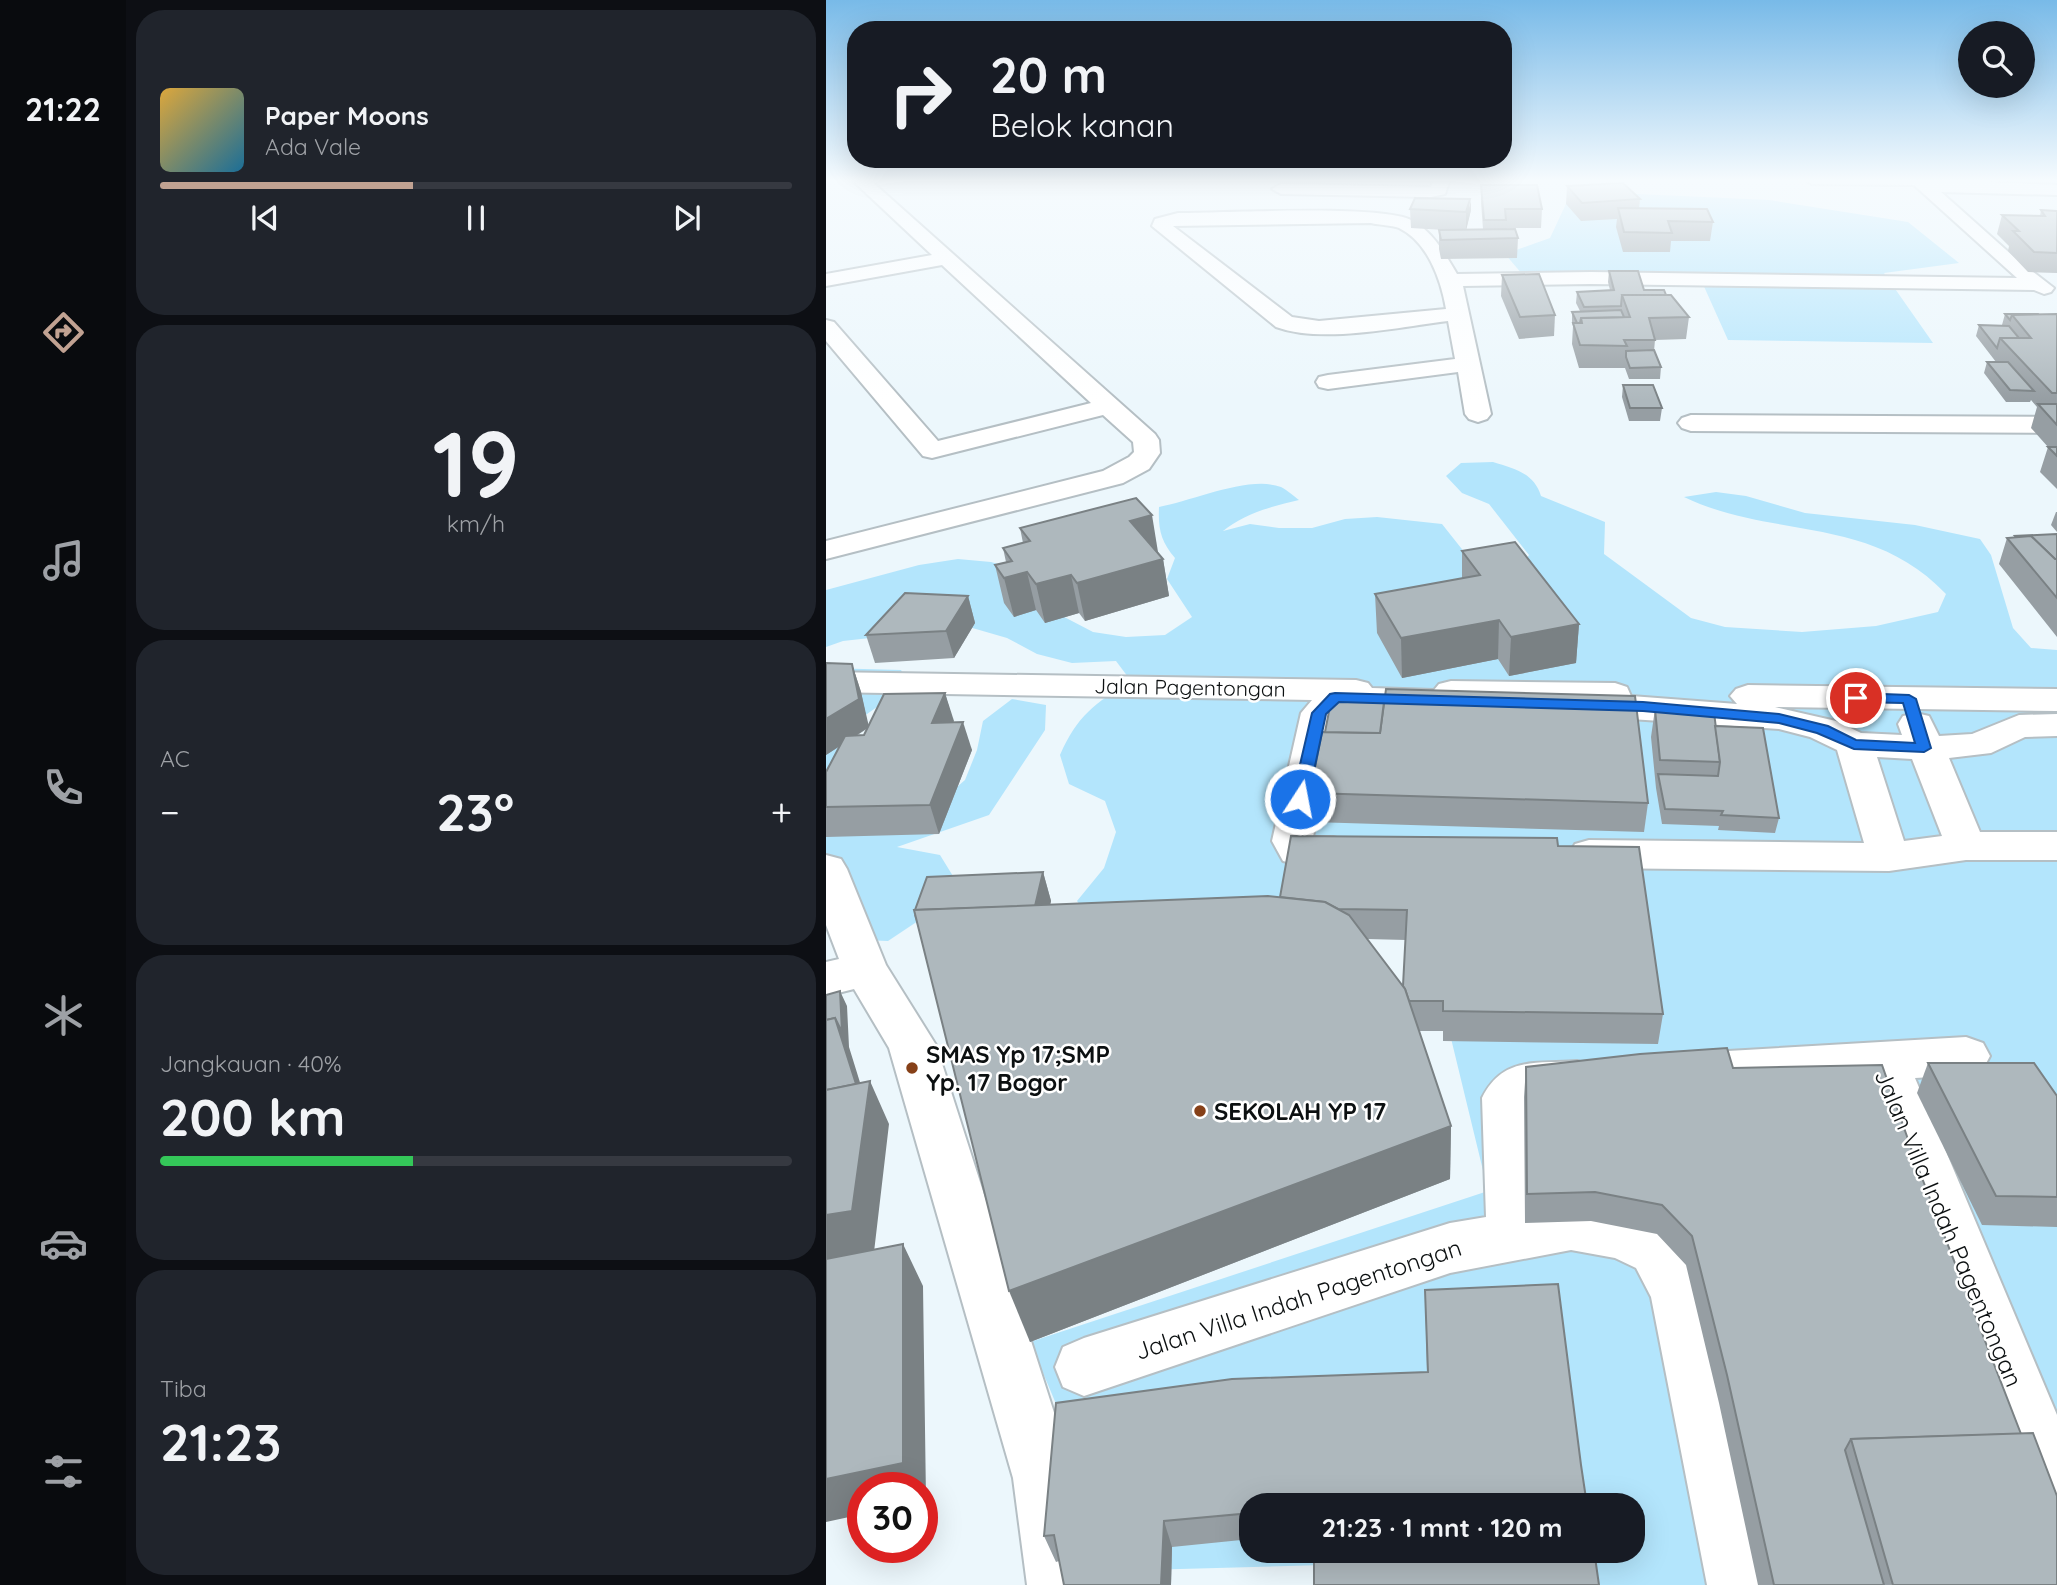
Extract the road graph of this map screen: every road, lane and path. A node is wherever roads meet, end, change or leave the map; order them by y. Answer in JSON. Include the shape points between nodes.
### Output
{"nodes":[{"id":1,"x":939,"y":253,"type":"edge"},
{"id":2,"x":1196,"y":253,"type":"edge"},
{"id":3,"x":1434,"y":253,"type":"edge"},
{"id":4,"x":1998,"y":253,"type":"edge"},
{"id":5,"x":945,"y":259,"type":"junction"},
{"id":6,"x":2040,"y":277,"type":"edge"},
{"id":7,"x":826,"y":280,"type":"edge"},
{"id":8,"x":1451,"y":280,"type":"junction"},
{"id":9,"x":2057,"y":298,"type":"edge"},
{"id":10,"x":1458,"y":314,"type":"junction"},
{"id":11,"x":826,"y":327,"type":"edge"},
{"id":12,"x":1468,"y":364,"type":"junction"},
{"id":13,"x":1328,"y":382,"type":"dead end"},
{"id":14,"x":1108,"y":406,"type":"junction"},
{"id":15,"x":1478,"y":414,"type":"dead end"},
{"id":16,"x":1691,"y":424,"type":"dead end"},
{"id":17,"x":2057,"y":425,"type":"edge"},
{"id":18,"x":826,"y":550,"type":"edge"},
{"id":19,"x":826,"y":682,"type":"edge"},
{"id":20,"x":1909,"y":699,"type":"junction"},
{"id":21,"x":2057,"y":700,"type":"edge"},
{"id":22,"x":2057,"y":725,"type":"edge"},
{"id":23,"x":1854,"y":744,"type":"junction"},
{"id":24,"x":1924,"y":748,"type":"junction"},
{"id":25,"x":1966,"y":846,"type":"junction"},
{"id":26,"x":2057,"y":846,"type":"edge"},
{"id":27,"x":1366,"y":852,"type":"edge"},
{"id":28,"x":1559,"y":853,"type":"edge"},
{"id":29,"x":1889,"y":856,"type":"junction"},
{"id":30,"x":826,"y":869,"type":"edge"},
{"id":31,"x":846,"y":974,"type":"edge"},
{"id":32,"x":1966,"y":1056,"type":"dead end"},
{"id":33,"x":1884,"y":1061,"type":"junction"},
{"id":34,"x":1683,"y":1073,"type":"edge"},
{"id":35,"x":1618,"y":1078,"type":"edge"},
{"id":36,"x":1514,"y":1237,"type":"junction"},
{"id":37,"x":1084,"y":1367,"type":"dead end"},
{"id":38,"x":2041,"y":1408,"type":"edge"},
{"id":39,"x":2057,"y":1490,"type":"edge"},
{"id":40,"x":1060,"y":1585,"type":"edge"},
{"id":41,"x":1740,"y":1585,"type":"edge"}],
"edges":[{"from":1,"to":5,"type":"street"},
{"from":2,"to":10,"type":"street","via":[[1284,322],[1298,327]]},
{"from":3,"to":8,"type":"street"},
{"from":4,"to":6,"type":"street"},
{"from":5,"to":7,"type":"street"},
{"from":5,"to":14,"type":"street"},
{"from":6,"to":8,"type":"street"},
{"from":6,"to":9,"type":"street"},
{"from":8,"to":10,"type":"street"},
{"from":10,"to":12,"type":"street"},
{"from":11,"to":14,"type":"street","via":[[932,450]]},
{"from":12,"to":13,"type":"street"},
{"from":12,"to":15,"type":"street"},
{"from":14,"to":18,"type":"street","via":[[1146,440],[1147,453],[1113,478]]},
{"from":16,"to":17,"type":"street"},
{"from":19,"to":20,"type":"street","name":"Jalan Pagentongan"},
{"from":20,"to":21,"type":"street","name":"Jalan Pagentongan"},
{"from":20,"to":24,"type":"street"},
{"from":22,"to":24,"type":"street","via":[[2019,726],[1978,745]]},
{"from":23,"to":24,"type":"street"},
{"from":23,"to":27,"type":"street","via":[[1823,729],[1779,718],[1643,707],[1335,697],[1319,713],[1292,841],[1297,851]]},
{"from":23,"to":29,"type":"street"},
{"from":24,"to":25,"type":"street"},
{"from":25,"to":26,"type":"street"},
{"from":25,"to":29,"type":"street"},
{"from":28,"to":29,"type":"street"},
{"from":30,"to":31,"type":"street"},
{"from":31,"to":40,"type":"street","via":[[912,1045],[1044,1478]]},
{"from":32,"to":33,"type":"street"},
{"from":33,"to":34,"type":"street","name":"Jalan Villa Indah Pagentongan"},
{"from":33,"to":38,"type":"street","name":"Jalan Villa Indah Pagentongan"},
{"from":35,"to":36,"type":"street","via":[[1520,1085],[1507,1098]]},
{"from":36,"to":37,"type":"street","name":"Jalan Villa Indah Pagentongan","via":[[1450,1248]]},
{"from":36,"to":41,"type":"street","name":"Jalan Villa Indah Pagentongan","via":[[1571,1226],[1620,1235],[1655,1250],[1678,1293]]},
{"from":38,"to":39,"type":"street","name":"Jalan Villa Indah Pagentongan"}]}
